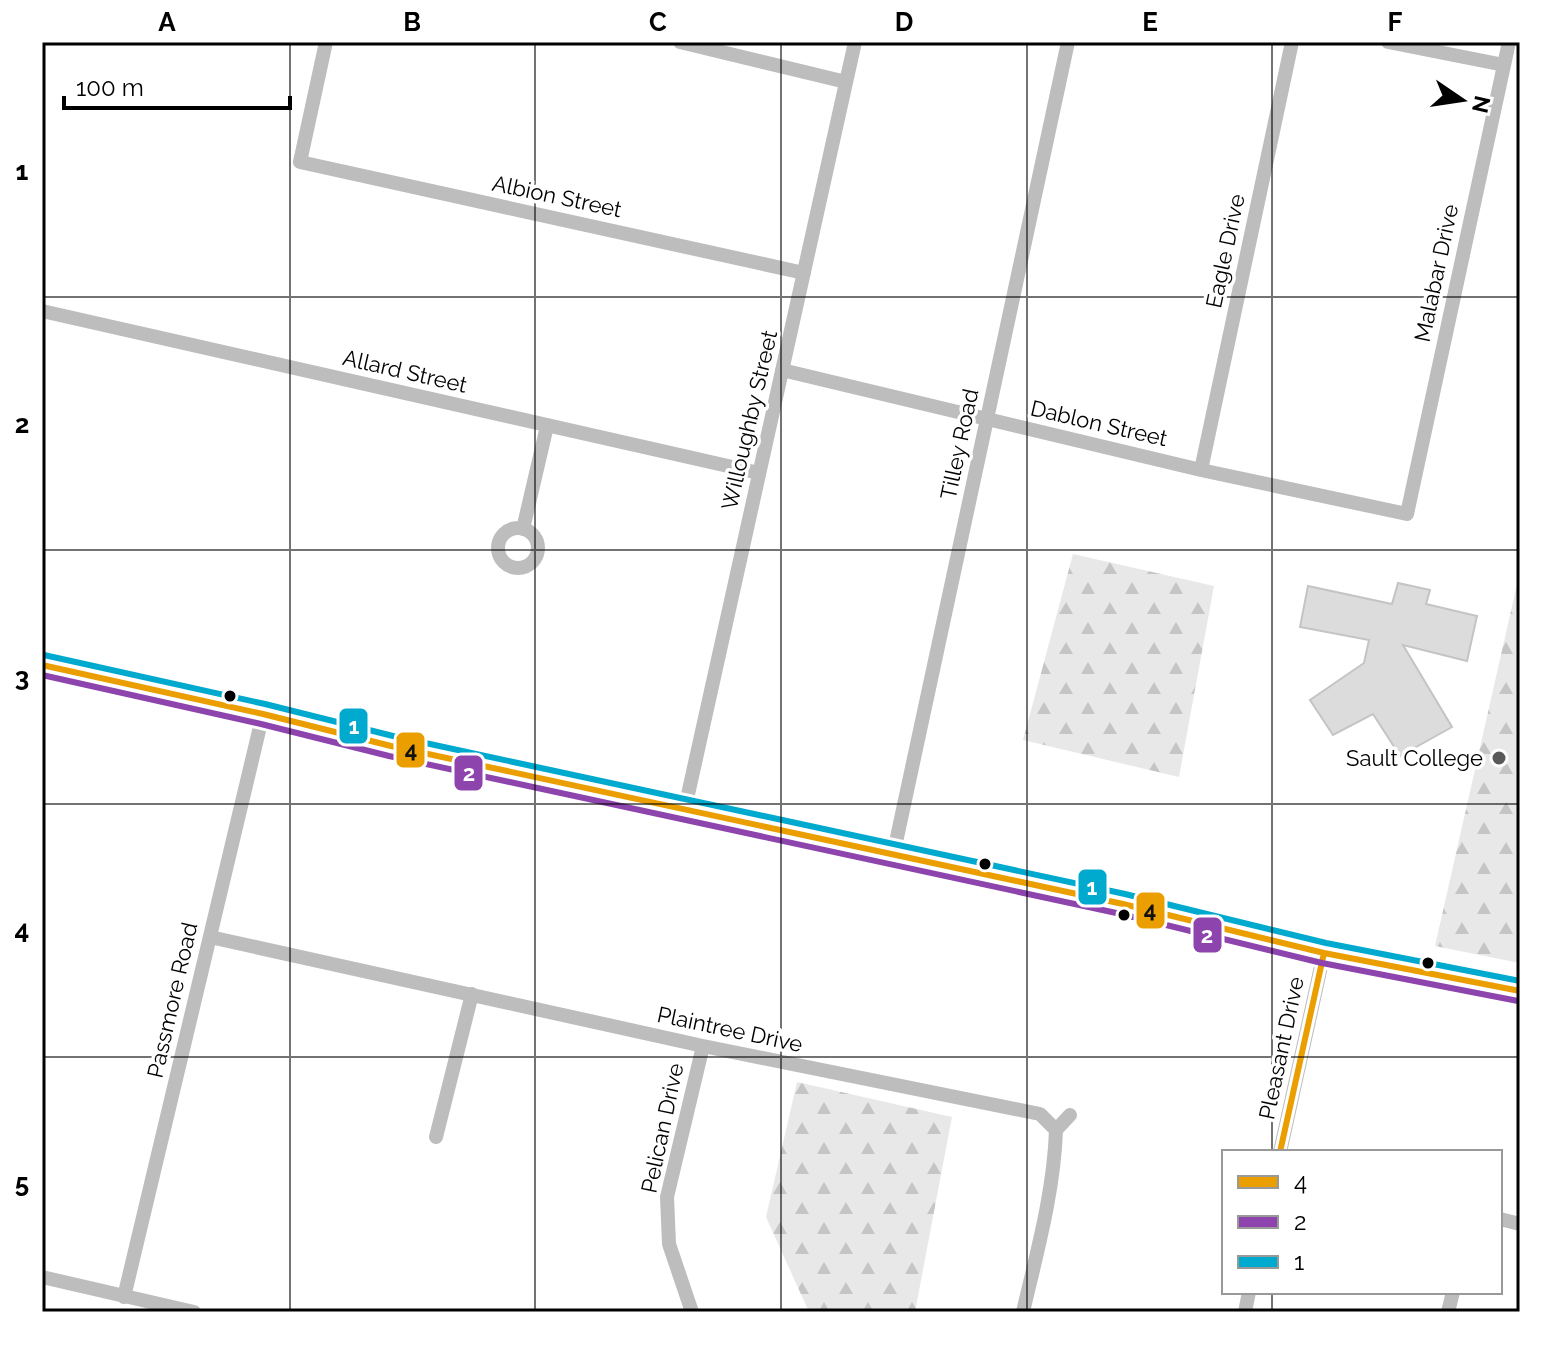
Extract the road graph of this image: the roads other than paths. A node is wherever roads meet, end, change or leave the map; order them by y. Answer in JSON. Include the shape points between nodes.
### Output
{"nodes":[{"id":1,"x":326,"y":42,"type":"edge"},
{"id":2,"x":680,"y":42,"type":"edge"},
{"id":3,"x":855,"y":42,"type":"edge"},
{"id":4,"x":1068,"y":42,"type":"edge"},
{"id":5,"x":1292,"y":42,"type":"edge"},
{"id":6,"x":1388,"y":42,"type":"edge"},
{"id":7,"x":1509,"y":42,"type":"edge"},
{"id":8,"x":1504,"y":65,"type":"junction"},
{"id":9,"x":846,"y":82,"type":"junction"},
{"id":10,"x":804,"y":273,"type":"junction"},
{"id":11,"x":42,"y":311,"type":"edge"},
{"id":12,"x":782,"y":370,"type":"junction"},
{"id":13,"x":987,"y":419,"type":"junction"},
{"id":14,"x":547,"y":426,"type":"junction"},
{"id":15,"x":1201,"y":470,"type":"junction"},
{"id":16,"x":759,"y":473,"type":"junction"},
{"id":17,"x":1407,"y":514,"type":"joint"},
{"id":18,"x":523,"y":529,"type":"dead end"},
{"id":19,"x":42,"y":665,"type":"edge"},
{"id":20,"x":263,"y":714,"type":"junction"},
{"id":21,"x":685,"y":808,"type":"junction"},
{"id":22,"x":893,"y":856,"type":"junction"},
{"id":23,"x":210,"y":937,"type":"junction"},
{"id":24,"x":1324,"y":953,"type":"junction"},
{"id":25,"x":1520,"y":991,"type":"edge"},
{"id":26,"x":472,"y":994,"type":"junction"},
{"id":27,"x":703,"y":1046,"type":"junction"},
{"id":28,"x":1070,"y":1115,"type":"dead end"},
{"id":29,"x":1056,"y":1130,"type":"junction"},
{"id":30,"x":436,"y":1137,"type":"dead end"},
{"id":31,"x":1280,"y":1150,"type":"edge"},
{"id":32,"x":42,"y":1277,"type":"edge"},
{"id":33,"x":124,"y":1297,"type":"junction"},
{"id":34,"x":194,"y":1312,"type":"edge"},
{"id":35,"x":692,"y":1312,"type":"edge"},
{"id":36,"x":1023,"y":1312,"type":"edge"}],
"edges":[{"from":1,"to":10,"type":"street","name":"Albion Street","via":[[300,162]]},
{"from":2,"to":9,"type":"street"},
{"from":3,"to":9,"type":"street","name":"Willoughby Street"},
{"from":4,"to":13,"type":"street","name":"Tilley Road"},
{"from":5,"to":15,"type":"street","name":"Eagle Drive"},
{"from":6,"to":8,"type":"street"},
{"from":7,"to":8,"type":"street","name":"Malabar Drive"},
{"from":8,"to":17,"type":"street","name":"Malabar Drive"},
{"from":9,"to":10,"type":"street","name":"Willoughby Street"},
{"from":10,"to":12,"type":"street","name":"Willoughby Street"},
{"from":11,"to":14,"type":"street","name":"Allard Street"},
{"from":12,"to":13,"type":"street","name":"Dablon Street"},
{"from":12,"to":16,"type":"street","name":"Willoughby Street"},
{"from":13,"to":15,"type":"street","name":"Dablon Street"},
{"from":13,"to":22,"type":"street","name":"Tilley Road"},
{"from":14,"to":16,"type":"street","name":"Allard Street"},
{"from":14,"to":18,"type":"street"},
{"from":15,"to":17,"type":"street","name":"Dablon Street"},
{"from":16,"to":21,"type":"street","name":"Willoughby Street"},
{"from":19,"to":20,"type":"street"},
{"from":20,"to":21,"type":"street"},
{"from":20,"to":23,"type":"street","name":"Passmore Road"},
{"from":21,"to":22,"type":"street"},
{"from":22,"to":24,"type":"street"},
{"from":23,"to":26,"type":"street","name":"Plaintree Drive"},
{"from":23,"to":33,"type":"street","name":"Passmore Road"},
{"from":24,"to":25,"type":"street"},
{"from":24,"to":31,"type":"street","name":"Pleasant Drive"},
{"from":26,"to":27,"type":"street","name":"Plaintree Drive"},
{"from":26,"to":30,"type":"street"},
{"from":27,"to":29,"type":"street","name":"Plaintree Drive","via":[[1040,1114]]},
{"from":27,"to":35,"type":"street","name":"Pelican Drive","via":[[667,1197],[669,1244]]},
{"from":28,"to":29,"type":"street"},
{"from":29,"to":36,"type":"street","via":[[1041,1236]]},
{"from":32,"to":33,"type":"street"},
{"from":33,"to":34,"type":"street"}]}
